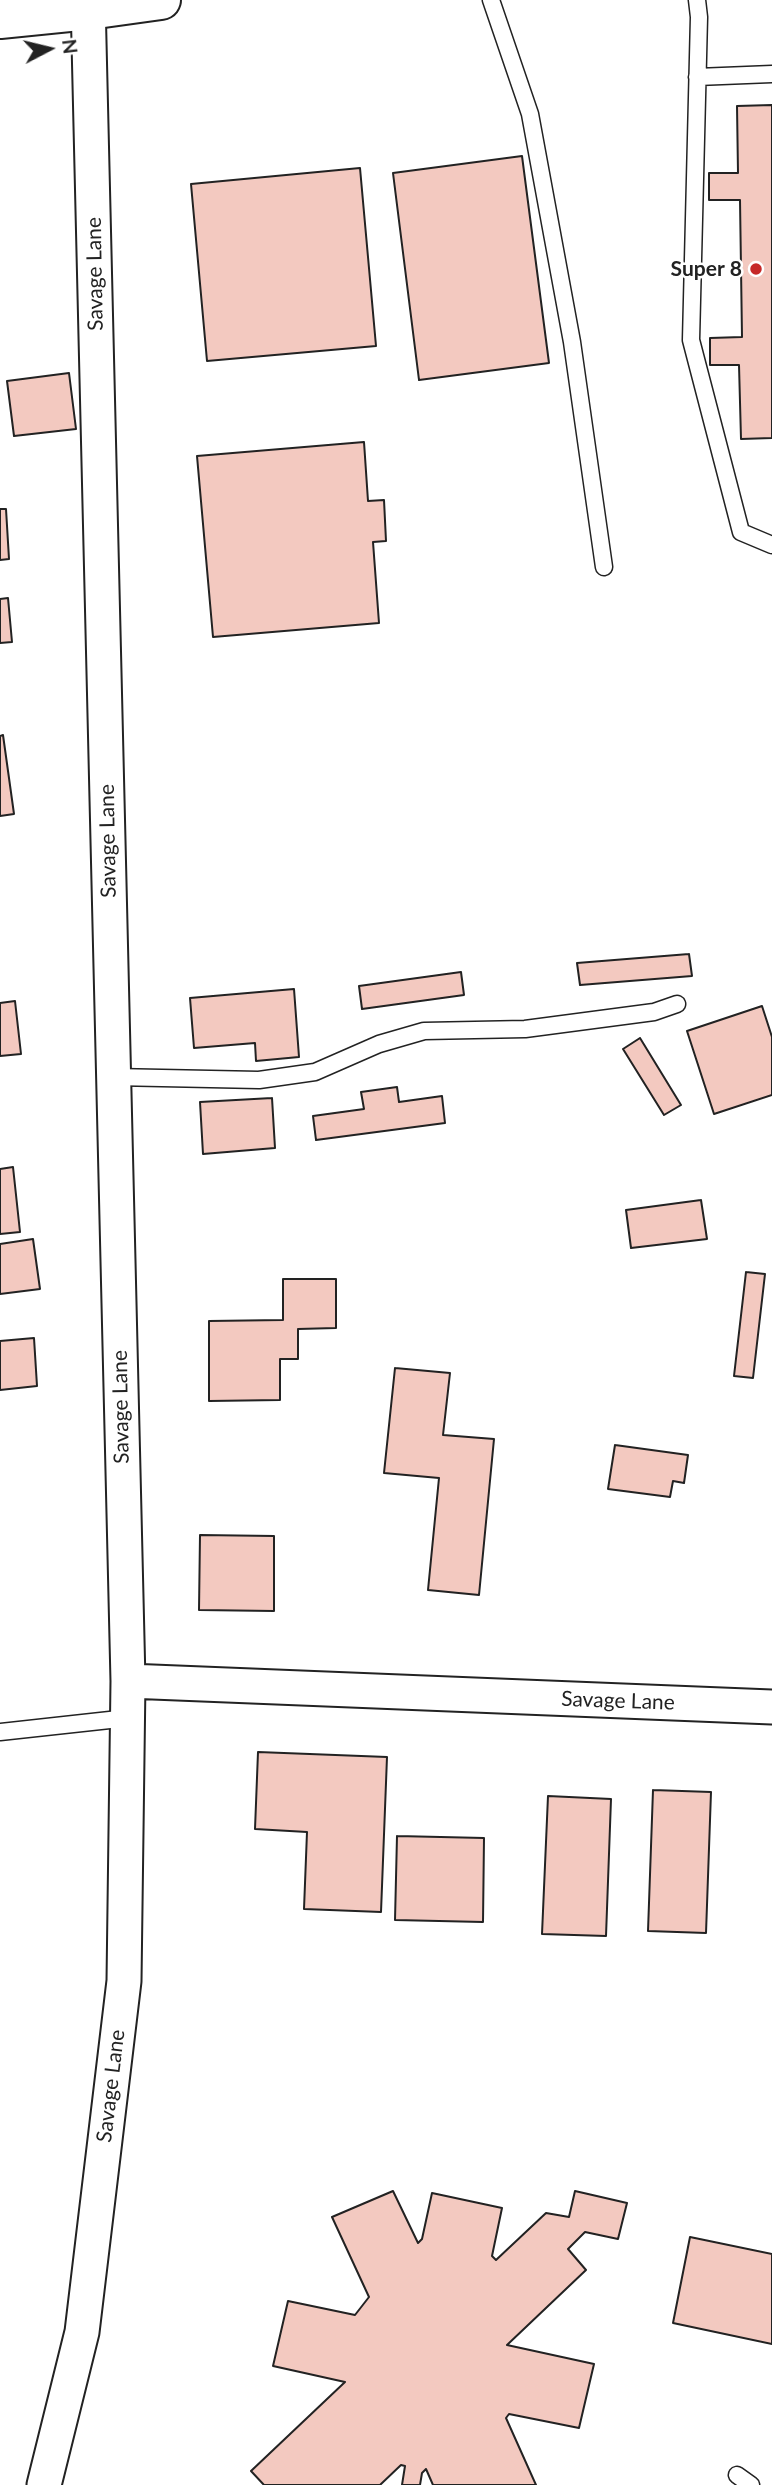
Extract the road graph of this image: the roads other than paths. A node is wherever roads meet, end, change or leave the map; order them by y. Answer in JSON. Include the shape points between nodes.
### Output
{"nodes":[{"id":1,"x":161,"y":0,"type":"edge"},
{"id":2,"x":491,"y":0,"type":"edge"},
{"id":3,"x":696,"y":0,"type":"edge"},
{"id":4,"x":88,"y":5,"type":"edge"},
{"id":5,"x":0,"y":19,"type":"edge"},
{"id":6,"x":772,"y":74,"type":"edge"},
{"id":7,"x":697,"y":77,"type":"junction"},
{"id":8,"x":772,"y":545,"type":"edge"},
{"id":9,"x":604,"y":567,"type":"dead end"},
{"id":10,"x":677,"y":1004,"type":"dead end"},
{"id":11,"x":113,"y":1077,"type":"junction"},
{"id":12,"x":128,"y":1681,"type":"junction"},
{"id":13,"x":772,"y":1707,"type":"edge"},
{"id":14,"x":128,"y":1718,"type":"junction"},
{"id":15,"x":0,"y":1732,"type":"edge"},
{"id":16,"x":737,"y":2475,"type":"dead end"},
{"id":17,"x":44,"y":2485,"type":"edge"},
{"id":18,"x":751,"y":2485,"type":"edge"}],
"edges":[{"from":1,"to":4,"type":"main road"},
{"from":2,"to":9,"type":"lane","via":[[530,114],[572,342]]},
{"from":3,"to":7,"type":"lane"},
{"from":4,"to":5,"type":"main road"},
{"from":4,"to":11,"type":"street","name":"Savage Lane"},
{"from":6,"to":7,"type":"lane"},
{"from":7,"to":8,"type":"lane","via":[[691,340],[741,532]]},
{"from":10,"to":11,"type":"lane","via":[[653,1012],[525,1029],[424,1031],[379,1044],[315,1072],[259,1080]]},
{"from":11,"to":12,"type":"street","name":"Savage Lane"},
{"from":12,"to":13,"type":"street","name":"Savage Lane"},
{"from":12,"to":14,"type":"street","name":"Savage Lane"},
{"from":14,"to":15,"type":"lane"},
{"from":14,"to":17,"type":"street","name":"Savage Lane","via":[[124,1981],[82,2332]]},
{"from":16,"to":18,"type":"lane"}]}
